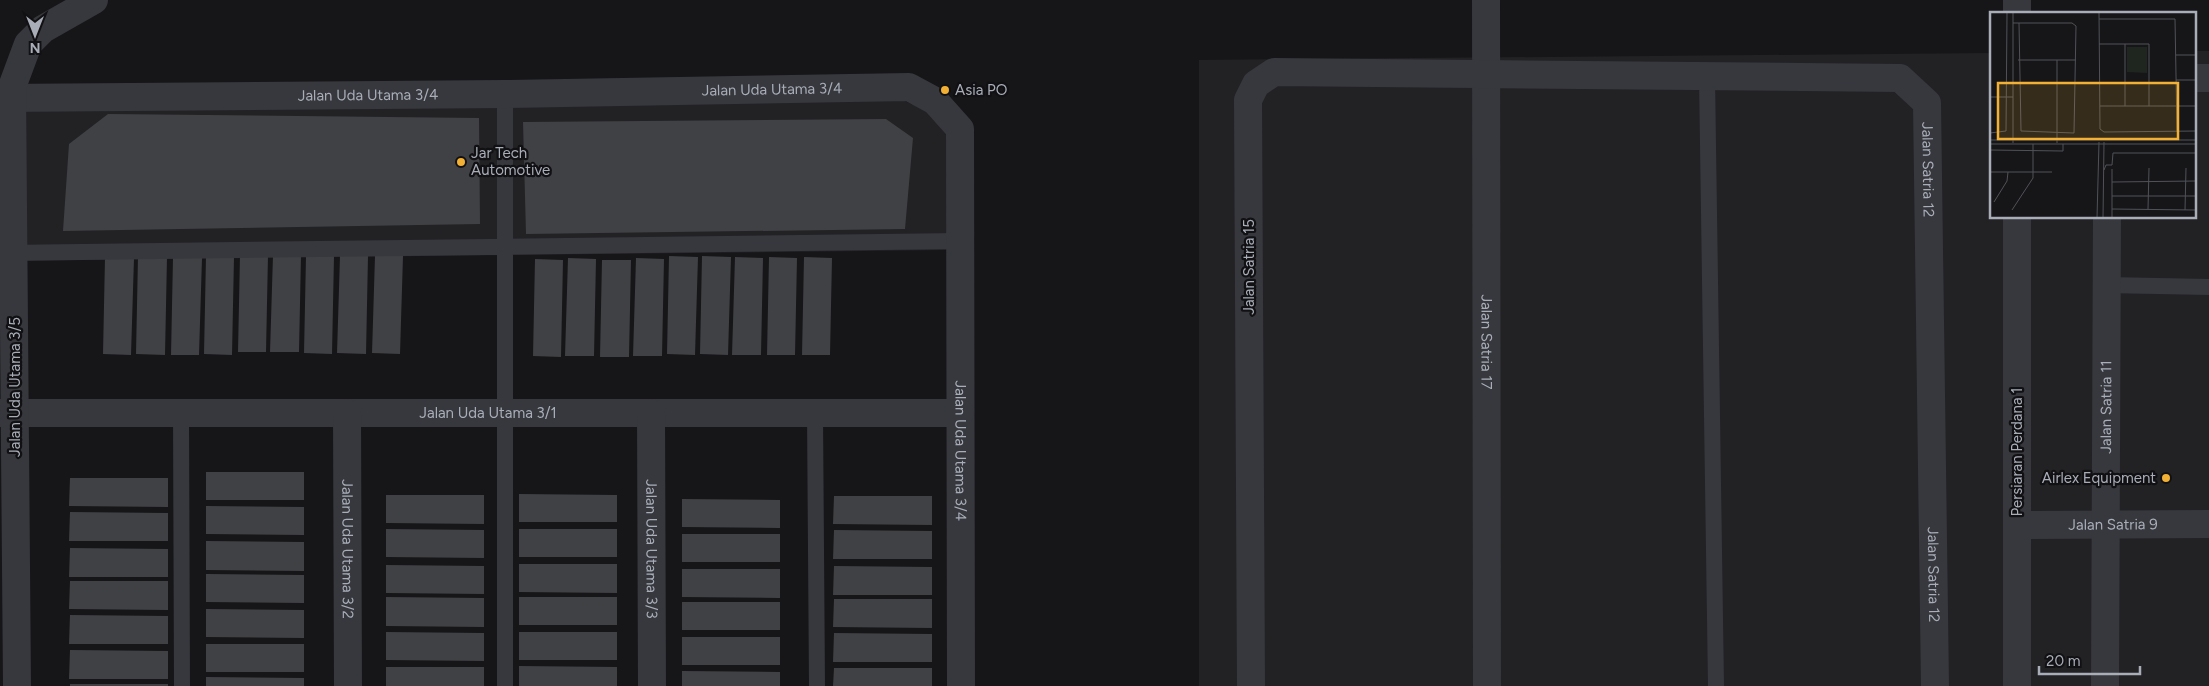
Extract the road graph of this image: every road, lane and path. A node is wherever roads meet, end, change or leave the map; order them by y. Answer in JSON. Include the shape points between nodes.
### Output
{"nodes":[{"id":1,"x":94,"y":0,"type":"edge"},
{"id":2,"x":1486,"y":0,"type":"edge"},
{"id":3,"x":1486,"y":74,"type":"junction"},
{"id":4,"x":1707,"y":77,"type":"junction"},
{"id":5,"x":2196,"y":78,"type":"edge"},
{"id":6,"x":2209,"y":78,"type":"edge"},
{"id":7,"x":6,"y":88,"type":"edge"},
{"id":8,"x":505,"y":94,"type":"junction"},
{"id":9,"x":2017,"y":219,"type":"edge"},
{"id":10,"x":2107,"y":219,"type":"edge"},
{"id":11,"x":960,"y":241,"type":"junction"},
{"id":12,"x":505,"y":246,"type":"junction"},
{"id":13,"x":7,"y":254,"type":"edge"},
{"id":14,"x":2106,"y":285,"type":"junction"},
{"id":15,"x":2209,"y":287,"type":"edge"},
{"id":16,"x":7,"y":413,"type":"edge"},
{"id":17,"x":181,"y":413,"type":"junction"},
{"id":18,"x":348,"y":413,"type":"junction"},
{"id":19,"x":505,"y":413,"type":"junction"},
{"id":20,"x":652,"y":413,"type":"junction"},
{"id":21,"x":815,"y":413,"type":"junction"},
{"id":22,"x":960,"y":413,"type":"junction"},
{"id":23,"x":2209,"y":524,"type":"edge"},
{"id":24,"x":2017,"y":525,"type":"junction"},
{"id":25,"x":2105,"y":525,"type":"junction"},
{"id":26,"x":8,"y":581,"type":"edge"},
{"id":27,"x":17,"y":686,"type":"edge"},
{"id":28,"x":182,"y":686,"type":"edge"},
{"id":29,"x":348,"y":686,"type":"edge"},
{"id":30,"x":506,"y":686,"type":"edge"},
{"id":31,"x":652,"y":686,"type":"edge"},
{"id":32,"x":817,"y":686,"type":"edge"},
{"id":33,"x":961,"y":686,"type":"edge"},
{"id":34,"x":1251,"y":686,"type":"edge"},
{"id":35,"x":1487,"y":686,"type":"edge"},
{"id":36,"x":1716,"y":686,"type":"edge"},
{"id":37,"x":1935,"y":686,"type":"edge"},
{"id":38,"x":2017,"y":686,"type":"edge"},
{"id":39,"x":2105,"y":686,"type":"edge"}],
"edges":[{"from":1,"to":7,"type":"street","via":[[43,29],[28,44]]},
{"from":2,"to":3,"type":"street","name":"Jalan Satria 17"},
{"from":3,"to":4,"type":"street","name":"Jalan Satria 12"},
{"from":3,"to":34,"type":"street","name":"Jalan Satria 15","via":[[1274,72],[1256,84],[1248,100]]},
{"from":3,"to":35,"type":"street","name":"Jalan Satria 17"},
{"from":4,"to":36,"type":"lane"},
{"from":4,"to":37,"type":"street","name":"Jalan Satria 12","via":[[1900,78],[1928,103]]},
{"from":5,"to":6,"type":"street"},
{"from":7,"to":8,"type":"street","name":"Jalan Uda Utama 3/4"},
{"from":7,"to":13,"type":"street","name":"Jalan Uda Utama 3/5"},
{"from":8,"to":11,"type":"street","name":"Jalan Uda Utama 3/4","via":[[909,87],[935,101],[960,129]]},
{"from":8,"to":12,"type":"lane"},
{"from":9,"to":24,"type":"street","name":"Persiaran Perdana 1"},
{"from":10,"to":14,"type":"street","name":"Jalan Satria 11"},
{"from":11,"to":12,"type":"lane"},
{"from":11,"to":22,"type":"street","name":"Jalan Uda Utama 3/4"},
{"from":12,"to":13,"type":"lane"},
{"from":12,"to":19,"type":"lane"},
{"from":13,"to":16,"type":"street","name":"Jalan Uda Utama 3/5"},
{"from":14,"to":15,"type":"lane"},
{"from":14,"to":25,"type":"street","name":"Jalan Satria 11"},
{"from":16,"to":17,"type":"street","name":"Jalan Uda Utama 3/1"},
{"from":16,"to":26,"type":"street","name":"Jalan Uda Utama 3/5"},
{"from":17,"to":18,"type":"street","name":"Jalan Uda Utama 3/1"},
{"from":17,"to":28,"type":"lane"},
{"from":18,"to":19,"type":"street","name":"Jalan Uda Utama 3/1"},
{"from":18,"to":29,"type":"street","name":"Jalan Uda Utama 3/2"},
{"from":19,"to":20,"type":"street","name":"Jalan Uda Utama 3/1"},
{"from":19,"to":30,"type":"lane"},
{"from":20,"to":21,"type":"street","name":"Jalan Uda Utama 3/1"},
{"from":20,"to":31,"type":"street","name":"Jalan Uda Utama 3/3"},
{"from":21,"to":22,"type":"street","name":"Jalan Uda Utama 3/1"},
{"from":21,"to":32,"type":"lane"},
{"from":22,"to":33,"type":"street","name":"Jalan Uda Utama 3/4"},
{"from":23,"to":25,"type":"street","name":"Jalan Satria 9"},
{"from":24,"to":25,"type":"street","name":"Jalan Satria 9"},
{"from":24,"to":38,"type":"street","name":"Persiaran Perdana 1"},
{"from":25,"to":39,"type":"street","name":"Jalan Satria 11"},
{"from":26,"to":27,"type":"street","name":"Jalan Uda Utama 3/5"}]}
